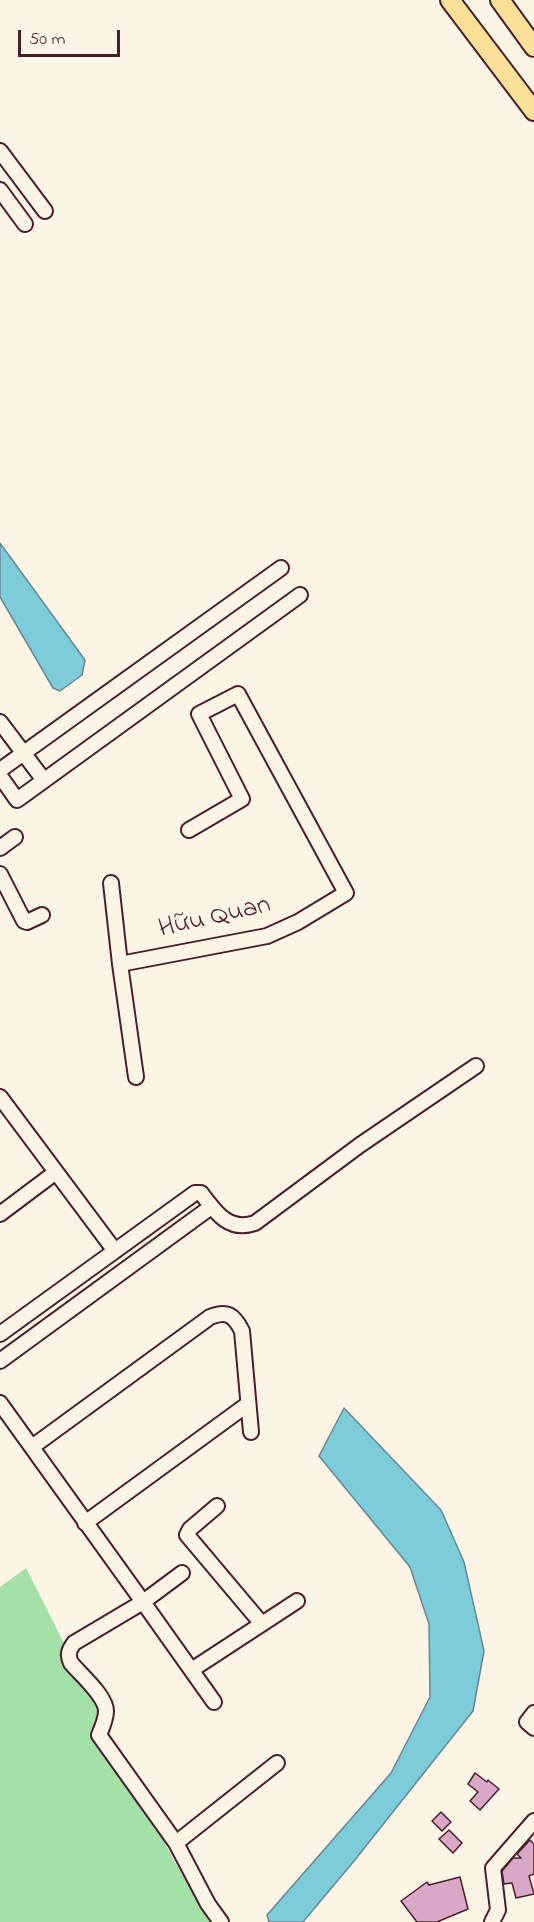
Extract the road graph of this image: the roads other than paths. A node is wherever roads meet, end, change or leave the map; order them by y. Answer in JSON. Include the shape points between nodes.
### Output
{"nodes":[{"id":1,"x":450,"y":0,"type":"edge"},
{"id":2,"x":500,"y":0,"type":"edge"},
{"id":3,"x":534,"y":47,"type":"edge"},
{"id":4,"x":534,"y":111,"type":"edge"},
{"id":5,"x":0,"y":151,"type":"edge"},
{"id":6,"x":0,"y":190,"type":"edge"},
{"id":7,"x":30,"y":192,"type":"junction"},
{"id":8,"x":10,"y":205,"type":"junction"},
{"id":9,"x":45,"y":212,"type":"dead end"},
{"id":10,"x":25,"y":224,"type":"dead end"},
{"id":11,"x":281,"y":568,"type":"dead end"},
{"id":12,"x":300,"y":595,"type":"dead end"},
{"id":13,"x":0,"y":722,"type":"edge"},
{"id":14,"x":24,"y":754,"type":"junction"},
{"id":15,"x":0,"y":770,"type":"edge"},
{"id":16,"x":0,"y":776,"type":"edge"},
{"id":17,"x":43,"y":779,"type":"junction"},
{"id":18,"x":189,"y":830,"type":"dead end"},
{"id":19,"x":15,"y":837,"type":"dead end"},
{"id":20,"x":0,"y":848,"type":"edge"},
{"id":21,"x":0,"y":874,"type":"edge"},
{"id":22,"x":111,"y":883,"type":"dead end"},
{"id":23,"x":42,"y":915,"type":"dead end"},
{"id":24,"x":120,"y":964,"type":"junction"},
{"id":25,"x":476,"y":1066,"type":"dead end"},
{"id":26,"x":136,"y":1077,"type":"dead end"},
{"id":27,"x":1,"y":1100,"type":"edge"},
{"id":28,"x":56,"y":1172,"type":"junction"},
{"id":29,"x":212,"y":1207,"type":"junction"},
{"id":30,"x":0,"y":1214,"type":"edge"},
{"id":31,"x":115,"y":1251,"type":"junction"},
{"id":32,"x":0,"y":1334,"type":"edge"},
{"id":33,"x":0,"y":1360,"type":"edge"},
{"id":34,"x":0,"y":1403,"type":"edge"},
{"id":35,"x":248,"y":1404,"type":"junction"},
{"id":36,"x":251,"y":1432,"type":"dead end"},
{"id":37,"x":32,"y":1447,"type":"junction"},
{"id":38,"x":217,"y":1506,"type":"dead end"},
{"id":39,"x":86,"y":1523,"type":"junction"},
{"id":40,"x":182,"y":1573,"type":"dead end"},
{"id":41,"x":297,"y":1601,"type":"dead end"},
{"id":42,"x":143,"y":1602,"type":"junction"},
{"id":43,"x":262,"y":1624,"type":"junction"},
{"id":44,"x":193,"y":1669,"type":"junction"},
{"id":45,"x":214,"y":1702,"type":"dead end"},
{"id":46,"x":534,"y":1713,"type":"edge"},
{"id":47,"x":534,"y":1728,"type":"edge"},
{"id":48,"x":278,"y":1763,"type":"dead end"},
{"id":49,"x":534,"y":1821,"type":"edge"},
{"id":50,"x":176,"y":1843,"type":"junction"},
{"id":51,"x":221,"y":1922,"type":"edge"},
{"id":52,"x":492,"y":1922,"type":"edge"}],
"edges":[{"from":1,"to":4,"type":"main road"},
{"from":2,"to":3,"type":"main road"},
{"from":5,"to":7,"type":"street"},
{"from":6,"to":8,"type":"street"},
{"from":7,"to":8,"type":"street"},
{"from":7,"to":9,"type":"street"},
{"from":8,"to":10,"type":"street"},
{"from":11,"to":14,"type":"street"},
{"from":12,"to":17,"type":"street"},
{"from":13,"to":14,"type":"street"},
{"from":14,"to":15,"type":"street"},
{"from":14,"to":17,"type":"street"},
{"from":16,"to":17,"type":"street","via":[[17,800]]},
{"from":18,"to":24,"type":"street","name":"Hữu Quan","via":[[242,799],[199,714],[238,694],[346,893],[267,936]]},
{"from":19,"to":20,"type":"street"},
{"from":21,"to":23,"type":"street","via":[[24,921]]},
{"from":22,"to":24,"type":"street"},
{"from":24,"to":26,"type":"street"},
{"from":25,"to":29,"type":"street","via":[[255,1223],[233,1226]]},
{"from":27,"to":28,"type":"street"},
{"from":28,"to":30,"type":"street"},
{"from":28,"to":31,"type":"street"},
{"from":29,"to":31,"type":"street","via":[[201,1193],[195,1193]]},
{"from":29,"to":33,"type":"street"},
{"from":31,"to":32,"type":"street"},
{"from":34,"to":37,"type":"street"},
{"from":35,"to":36,"type":"street"},
{"from":35,"to":37,"type":"street","via":[[242,1331],[238,1322],[221,1313],[210,1317]]},
{"from":35,"to":39,"type":"street"},
{"from":37,"to":39,"type":"street"},
{"from":38,"to":43,"type":"street","via":[[187,1535]]},
{"from":39,"to":42,"type":"street"},
{"from":40,"to":42,"type":"street"},
{"from":41,"to":43,"type":"street"},
{"from":42,"to":44,"type":"street"},
{"from":42,"to":50,"type":"street","via":[[74,1643],[68,1653],[71,1663],[105,1706],[99,1735]]},
{"from":43,"to":44,"type":"street"},
{"from":44,"to":45,"type":"street"},
{"from":46,"to":47,"type":"street","via":[[527,1722]]},
{"from":48,"to":50,"type":"street"},
{"from":49,"to":52,"type":"street","via":[[493,1868],[498,1910]]},
{"from":50,"to":51,"type":"street"}]}
